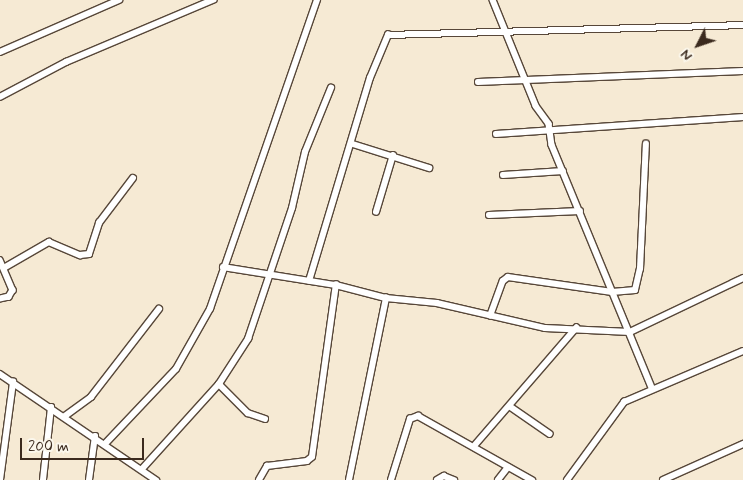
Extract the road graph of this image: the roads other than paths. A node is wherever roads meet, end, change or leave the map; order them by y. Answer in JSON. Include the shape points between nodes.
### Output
{"nodes":[{"id":1,"x":119,"y":0,"type":"edge"},
{"id":2,"x":213,"y":0,"type":"edge"},
{"id":3,"x":317,"y":0,"type":"edge"},
{"id":4,"x":493,"y":0,"type":"edge"},
{"id":5,"x":743,"y":26,"type":"edge"},
{"id":6,"x":506,"y":32,"type":"junction"},
{"id":7,"x":0,"y":52,"type":"edge"},
{"id":8,"x":743,"y":71,"type":"edge"},
{"id":9,"x":526,"y":80,"type":"junction"},
{"id":10,"x":478,"y":82,"type":"dead end"},
{"id":11,"x":331,"y":88,"type":"dead end"},
{"id":12,"x":0,"y":97,"type":"edge"},
{"id":13,"x":743,"y":117,"type":"edge"},
{"id":14,"x":549,"y":130,"type":"junction"},
{"id":15,"x":496,"y":134,"type":"dead end"},
{"id":16,"x":353,"y":144,"type":"junction"},
{"id":17,"x":646,"y":144,"type":"dead end"},
{"id":18,"x":393,"y":155,"type":"junction"},
{"id":19,"x":429,"y":168,"type":"dead end"},
{"id":20,"x":563,"y":171,"type":"junction"},
{"id":21,"x":503,"y":175,"type":"dead end"},
{"id":22,"x":133,"y":178,"type":"dead end"},
{"id":23,"x":580,"y":211,"type":"junction"},
{"id":24,"x":376,"y":212,"type":"dead end"},
{"id":25,"x":489,"y":215,"type":"dead end"},
{"id":26,"x":0,"y":260,"type":"edge"},
{"id":27,"x":223,"y":267,"type":"junction"},
{"id":28,"x":4,"y":268,"type":"junction"},
{"id":29,"x":267,"y":274,"type":"junction"},
{"id":30,"x":743,"y":278,"type":"edge"},
{"id":31,"x":309,"y":281,"type":"junction"},
{"id":32,"x":336,"y":285,"type":"junction"},
{"id":33,"x":612,"y":292,"type":"junction"},
{"id":34,"x":386,"y":298,"type":"junction"},
{"id":35,"x":0,"y":299,"type":"edge"},
{"id":36,"x":159,"y":309,"type":"dead end"},
{"id":37,"x":490,"y":316,"type":"junction"},
{"id":38,"x":576,"y":328,"type":"junction"},
{"id":39,"x":630,"y":332,"type":"junction"},
{"id":40,"x":743,"y":351,"type":"edge"},
{"id":41,"x":0,"y":374,"type":"edge"},
{"id":42,"x":13,"y":382,"type":"junction"},
{"id":43,"x":219,"y":384,"type":"junction"},
{"id":44,"x":652,"y":388,"type":"junction"},
{"id":45,"x":51,"y":407,"type":"junction"},
{"id":46,"x":511,"y":407,"type":"junction"},
{"id":47,"x":66,"y":416,"type":"junction"},
{"id":48,"x":266,"y":419,"type":"dead end"},
{"id":49,"x":550,"y":434,"type":"dead end"},
{"id":50,"x":95,"y":436,"type":"junction"},
{"id":51,"x":105,"y":444,"type":"junction"},
{"id":52,"x":743,"y":444,"type":"edge"},
{"id":53,"x":475,"y":445,"type":"junction"},
{"id":54,"x":508,"y":467,"type":"junction"},
{"id":55,"x":142,"y":470,"type":"junction"},
{"id":56,"x":0,"y":480,"type":"edge"},
{"id":57,"x":43,"y":480,"type":"edge"},
{"id":58,"x":89,"y":480,"type":"edge"},
{"id":59,"x":156,"y":480,"type":"edge"},
{"id":60,"x":259,"y":480,"type":"edge"},
{"id":61,"x":349,"y":480,"type":"edge"},
{"id":62,"x":391,"y":480,"type":"edge"},
{"id":63,"x":437,"y":480,"type":"edge"},
{"id":64,"x":454,"y":480,"type":"edge"},
{"id":65,"x":498,"y":480,"type":"edge"},
{"id":66,"x":532,"y":480,"type":"edge"},
{"id":67,"x":567,"y":480,"type":"edge"},
{"id":68,"x":663,"y":480,"type":"edge"}],
"edges":[{"from":1,"to":7,"type":"street"},
{"from":2,"to":12,"type":"street","via":[[66,62]]},
{"from":3,"to":27,"type":"street"},
{"from":4,"to":6,"type":"street"},
{"from":5,"to":6,"type":"street"},
{"from":6,"to":9,"type":"street"},
{"from":6,"to":16,"type":"street","via":[[385,37]]},
{"from":8,"to":9,"type":"street"},
{"from":9,"to":10,"type":"street"},
{"from":9,"to":14,"type":"street"},
{"from":11,"to":29,"type":"street"},
{"from":13,"to":14,"type":"street"},
{"from":14,"to":15,"type":"street"},
{"from":14,"to":20,"type":"street"},
{"from":16,"to":18,"type":"street"},
{"from":16,"to":31,"type":"street"},
{"from":17,"to":33,"type":"street","via":[[637,285],[632,292]]},
{"from":18,"to":19,"type":"street"},
{"from":18,"to":24,"type":"street"},
{"from":20,"to":21,"type":"street"},
{"from":20,"to":23,"type":"street"},
{"from":22,"to":28,"type":"street","via":[[99,223],[89,254],[44,242]]},
{"from":23,"to":25,"type":"street"},
{"from":23,"to":33,"type":"street"},
{"from":26,"to":28,"type":"street"},
{"from":27,"to":29,"type":"street"},
{"from":27,"to":51,"type":"street","via":[[210,309],[176,369]]},
{"from":28,"to":35,"type":"street","via":[[13,290],[9,297]]},
{"from":29,"to":31,"type":"street"},
{"from":29,"to":43,"type":"street","via":[[248,339]]},
{"from":30,"to":39,"type":"street"},
{"from":31,"to":32,"type":"street"},
{"from":32,"to":34,"type":"street"},
{"from":32,"to":60,"type":"street","via":[[312,457],[307,461],[267,466]]},
{"from":33,"to":37,"type":"street","via":[[508,277],[503,281]]},
{"from":33,"to":39,"type":"street"},
{"from":34,"to":37,"type":"street","via":[[437,303]]},
{"from":34,"to":61,"type":"street"},
{"from":36,"to":47,"type":"street","via":[[91,397]]},
{"from":37,"to":38,"type":"street","via":[[545,328]]},
{"from":38,"to":39,"type":"street"},
{"from":38,"to":46,"type":"street"},
{"from":39,"to":44,"type":"street"},
{"from":40,"to":44,"type":"street"},
{"from":41,"to":42,"type":"street"},
{"from":42,"to":45,"type":"street"},
{"from":42,"to":56,"type":"street"},
{"from":43,"to":48,"type":"street","via":[[248,413]]},
{"from":43,"to":55,"type":"street"},
{"from":44,"to":67,"type":"street","via":[[615,410]]},
{"from":45,"to":47,"type":"street"},
{"from":45,"to":57,"type":"street"},
{"from":46,"to":49,"type":"street"},
{"from":46,"to":53,"type":"street"},
{"from":47,"to":50,"type":"street"},
{"from":50,"to":51,"type":"street"},
{"from":50,"to":58,"type":"street"},
{"from":51,"to":55,"type":"street"},
{"from":52,"to":68,"type":"street"},
{"from":53,"to":54,"type":"street"},
{"from":53,"to":62,"type":"street","via":[[436,423],[413,416]]},
{"from":54,"to":65,"type":"street"},
{"from":54,"to":66,"type":"street"},
{"from":55,"to":59,"type":"street"},
{"from":63,"to":64,"type":"street","via":[[444,476]]}]}
